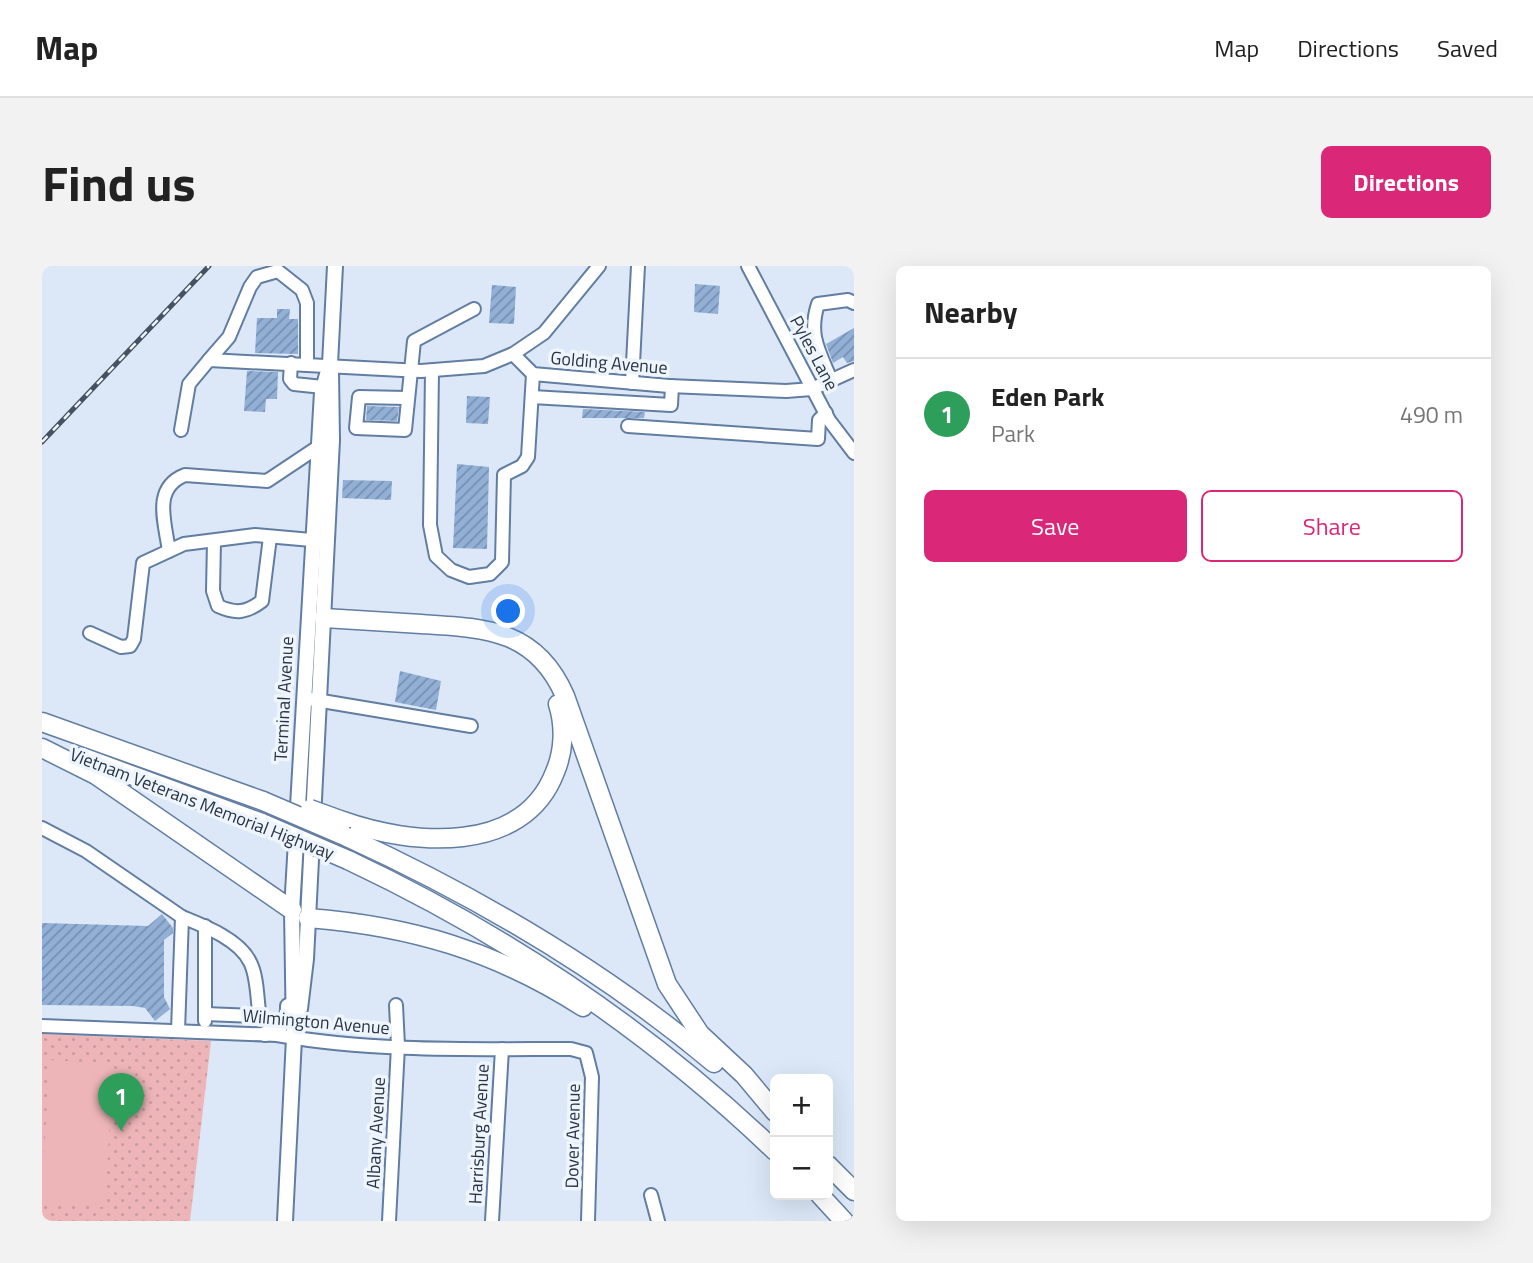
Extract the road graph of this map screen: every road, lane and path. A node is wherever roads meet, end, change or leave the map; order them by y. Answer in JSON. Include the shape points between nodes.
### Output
{"nodes":[{"id":1,"x":335,"y":266,"type":"edge"},
{"id":2,"x":599,"y":266,"type":"edge"},
{"id":3,"x":638,"y":266,"type":"edge"},
{"id":4,"x":748,"y":266,"type":"edge"},
{"id":5,"x":854,"y":303,"type":"edge"},
{"id":6,"x":474,"y":309,"type":"dead end"},
{"id":7,"x":513,"y":354,"type":"junction"},
{"id":8,"x":209,"y":360,"type":"junction"},
{"id":9,"x":291,"y":363,"type":"junction"},
{"id":10,"x":307,"y":363,"type":"junction"},
{"id":11,"x":330,"y":364,"type":"junction"},
{"id":12,"x":410,"y":370,"type":"junction"},
{"id":13,"x":854,"y":370,"type":"edge"},
{"id":14,"x":432,"y":371,"type":"junction"},
{"id":15,"x":533,"y":374,"type":"junction"},
{"id":16,"x":831,"y":380,"type":"junction"},
{"id":17,"x":632,"y":383,"type":"junction"},
{"id":18,"x":672,"y":386,"type":"junction"},
{"id":19,"x":323,"y":387,"type":"junction"},
{"id":20,"x":812,"y":389,"type":"junction"},
{"id":21,"x":532,"y":397,"type":"junction"},
{"id":22,"x":407,"y":398,"type":"junction"},
{"id":23,"x":826,"y":413,"type":"junction"},
{"id":24,"x":628,"y":426,"type":"dead end"},
{"id":25,"x":181,"y":430,"type":"dead end"},
{"id":26,"x":318,"y":447,"type":"junction"},
{"id":27,"x":854,"y":453,"type":"edge"},
{"id":28,"x":270,"y":537,"type":"junction"},
{"id":29,"x":312,"y":540,"type":"junction"},
{"id":30,"x":214,"y":541,"type":"junction"},
{"id":31,"x":327,"y":542,"type":"junction"},
{"id":32,"x":169,"y":551,"type":"junction"},
{"id":33,"x":318,"y":622,"type":"junction"},
{"id":34,"x":90,"y":633,"type":"dead end"},
{"id":35,"x":303,"y":698,"type":"junction"},
{"id":36,"x":319,"y":700,"type":"junction"},
{"id":37,"x":42,"y":722,"type":"edge"},
{"id":38,"x":471,"y":726,"type":"dead end"},
{"id":39,"x":42,"y":745,"type":"edge"},
{"id":40,"x":42,"y":828,"type":"edge"},
{"id":41,"x":345,"y":829,"type":"junction"},
{"id":42,"x":300,"y":914,"type":"junction"},
{"id":43,"x":182,"y":917,"type":"junction"},
{"id":44,"x":205,"y":926,"type":"junction"},
{"id":45,"x":291,"y":955,"type":"junction"},
{"id":46,"x":396,"y":1005,"type":"dead end"},
{"id":47,"x":205,"y":1014,"type":"junction"},
{"id":48,"x":42,"y":1026,"type":"edge"},
{"id":49,"x":177,"y":1031,"type":"junction"},
{"id":50,"x":205,"y":1032,"type":"junction"},
{"id":51,"x":265,"y":1034,"type":"junction"},
{"id":52,"x":294,"y":1038,"type":"junction"},
{"id":53,"x":398,"y":1046,"type":"junction"},
{"id":54,"x":502,"y":1049,"type":"junction"},
{"id":55,"x":586,"y":1053,"type":"joint"},
{"id":56,"x":706,"y":1088,"type":"junction"},
{"id":57,"x":770,"y":1108,"type":"edge"},
{"id":58,"x":770,"y":1110,"type":"edge"},
{"id":59,"x":770,"y":1146,"type":"edge"},
{"id":60,"x":833,"y":1170,"type":"edge"},
{"id":61,"x":854,"y":1191,"type":"edge"},
{"id":62,"x":651,"y":1195,"type":"dead end"},
{"id":63,"x":825,"y":1200,"type":"edge"},
{"id":64,"x":285,"y":1221,"type":"edge"},
{"id":65,"x":389,"y":1221,"type":"edge"},
{"id":66,"x":492,"y":1221,"type":"edge"},
{"id":67,"x":588,"y":1221,"type":"edge"},
{"id":68,"x":658,"y":1221,"type":"edge"},
{"id":69,"x":844,"y":1221,"type":"edge"}],
"edges":[{"from":1,"to":11,"type":"main road","name":"Terminal Avenue"},
{"from":2,"to":7,"type":"street","via":[[559,318]]},
{"from":3,"to":17,"type":"street"},
{"from":4,"to":20,"type":"street","name":"Pyles Lane"},
{"from":5,"to":16,"type":"street","via":[[818,304],[812,324]]},
{"from":6,"to":12,"type":"street","via":[[414,341]]},
{"from":7,"to":14,"type":"street","via":[[484,366]]},
{"from":7,"to":15,"type":"street","name":"Golding Avenue"},
{"from":8,"to":9,"type":"street"},
{"from":8,"to":10,"type":"street","via":[[229,337],[257,277],[278,271],[302,290],[307,303]]},
{"from":8,"to":25,"type":"street","via":[[189,384]]},
{"from":9,"to":10,"type":"street"},
{"from":9,"to":19,"type":"street","via":[[294,384]]},
{"from":10,"to":11,"type":"street"},
{"from":11,"to":12,"type":"street"},
{"from":11,"to":19,"type":"main road","name":"Terminal Avenue"},
{"from":11,"to":31,"type":"main road","name":"Terminal Avenue"},
{"from":12,"to":14,"type":"street"},
{"from":12,"to":22,"type":"street"},
{"from":13,"to":16,"type":"street"},
{"from":14,"to":21,"type":"street","via":[[430,525],[436,555],[469,577],[490,574],[502,562],[504,475],[522,466],[528,457]]},
{"from":15,"to":17,"type":"street","name":"Golding Avenue"},
{"from":15,"to":21,"type":"street"},
{"from":16,"to":20,"type":"street"},
{"from":17,"to":18,"type":"street","name":"Golding Avenue"},
{"from":18,"to":20,"type":"street","name":"Golding Avenue"},
{"from":18,"to":21,"type":"street","via":[[671,405]]},
{"from":19,"to":26,"type":"main road","name":"Terminal Avenue"},
{"from":20,"to":23,"type":"street","name":"Pyles Lane"},
{"from":22,"to":22,"type":"street","via":[[405,430],[356,428],[359,397]]},
{"from":23,"to":24,"type":"street","via":[[819,420],[818,439]]},
{"from":23,"to":27,"type":"street","name":"Pyles Lane"},
{"from":26,"to":29,"type":"main road","name":"Terminal Avenue"},
{"from":26,"to":32,"type":"street","via":[[267,481],[186,475],[174,480],[162,498]]},
{"from":28,"to":29,"type":"street"},
{"from":28,"to":30,"type":"street"},
{"from":28,"to":30,"type":"street","via":[[262,601],[247,612],[218,606],[213,591]]},
{"from":29,"to":31,"type":"street"},
{"from":29,"to":33,"type":"main road","name":"Terminal Avenue"},
{"from":30,"to":32,"type":"street","via":[[184,544]]},
{"from":31,"to":33,"type":"main road","name":"Terminal Avenue"},
{"from":32,"to":34,"type":"street","via":[[143,564],[130,646],[121,647]]},
{"from":33,"to":35,"type":"main road","name":"Terminal Avenue"},
{"from":33,"to":36,"type":"main road","name":"Terminal Avenue"},
{"from":33,"to":41,"type":"highway","via":[[469,635],[504,643],[540,670],[555,694],[562,720],[560,758],[550,784],[524,813],[501,827],[474,836],[432,839]]},
{"from":33,"to":57,"type":"highway","via":[[481,628],[516,640],[543,661],[565,696],[667,984],[700,1034],[744,1075]]},
{"from":35,"to":36,"type":"street"},
{"from":35,"to":42,"type":"main road","name":"Terminal Avenue"},
{"from":36,"to":38,"type":"street"},
{"from":36,"to":42,"type":"main road","name":"Terminal Avenue"},
{"from":37,"to":41,"type":"highway","name":"Vietnam Veterans Memorial Highway","bridge":true},
{"from":39,"to":42,"type":"highway","via":[[96,775]]},
{"from":39,"to":56,"type":"highway","name":"Vietnam Veterans Memorial Highway","bridge":true,"via":[[262,823],[438,906],[540,966]]},
{"from":40,"to":43,"type":"street","via":[[86,851]]},
{"from":41,"to":58,"type":"highway","name":"Vietnam Veterans Memorial Highway","via":[[543,940],[681,1037]]},
{"from":42,"to":45,"type":"main road","name":"Terminal Avenue"},
{"from":42,"to":52,"type":"main road","name":"Terminal Avenue","via":[[306,959]]},
{"from":42,"to":56,"type":"highway","via":[[421,934],[470,948],[576,1003]]},
{"from":43,"to":44,"type":"street"},
{"from":43,"to":49,"type":"street"},
{"from":44,"to":47,"type":"street"},
{"from":44,"to":47,"type":"street","via":[[244,951],[259,1011],[255,1016]]},
{"from":45,"to":51,"type":"main road","via":[[289,1014],[279,1029]]},
{"from":45,"to":52,"type":"main road","name":"Terminal Avenue"},
{"from":46,"to":53,"type":"street","name":"Albany Avenue"},
{"from":47,"to":50,"type":"street"},
{"from":48,"to":49,"type":"street","name":"Wilmington Avenue"},
{"from":49,"to":50,"type":"street","name":"Wilmington Avenue"},
{"from":50,"to":51,"type":"street","name":"Wilmington Avenue"},
{"from":51,"to":52,"type":"street","name":"Wilmington Avenue"},
{"from":52,"to":53,"type":"street","name":"Wilmington Avenue"},
{"from":52,"to":64,"type":"main road","name":"Terminal Avenue"},
{"from":53,"to":54,"type":"street","name":"Wilmington Avenue"},
{"from":53,"to":65,"type":"street","name":"Albany Avenue"},
{"from":54,"to":55,"type":"street","name":"Wilmington Avenue"},
{"from":54,"to":66,"type":"street","name":"Harrisburg Avenue"},
{"from":55,"to":67,"type":"street","name":"Dover Avenue","via":[[592,1077]]},
{"from":56,"to":59,"type":"highway","name":"Vietnam Veterans Memorial Highway"},
{"from":60,"to":61,"type":"highway"},
{"from":62,"to":68,"type":"street"},
{"from":63,"to":69,"type":"highway"}]}
